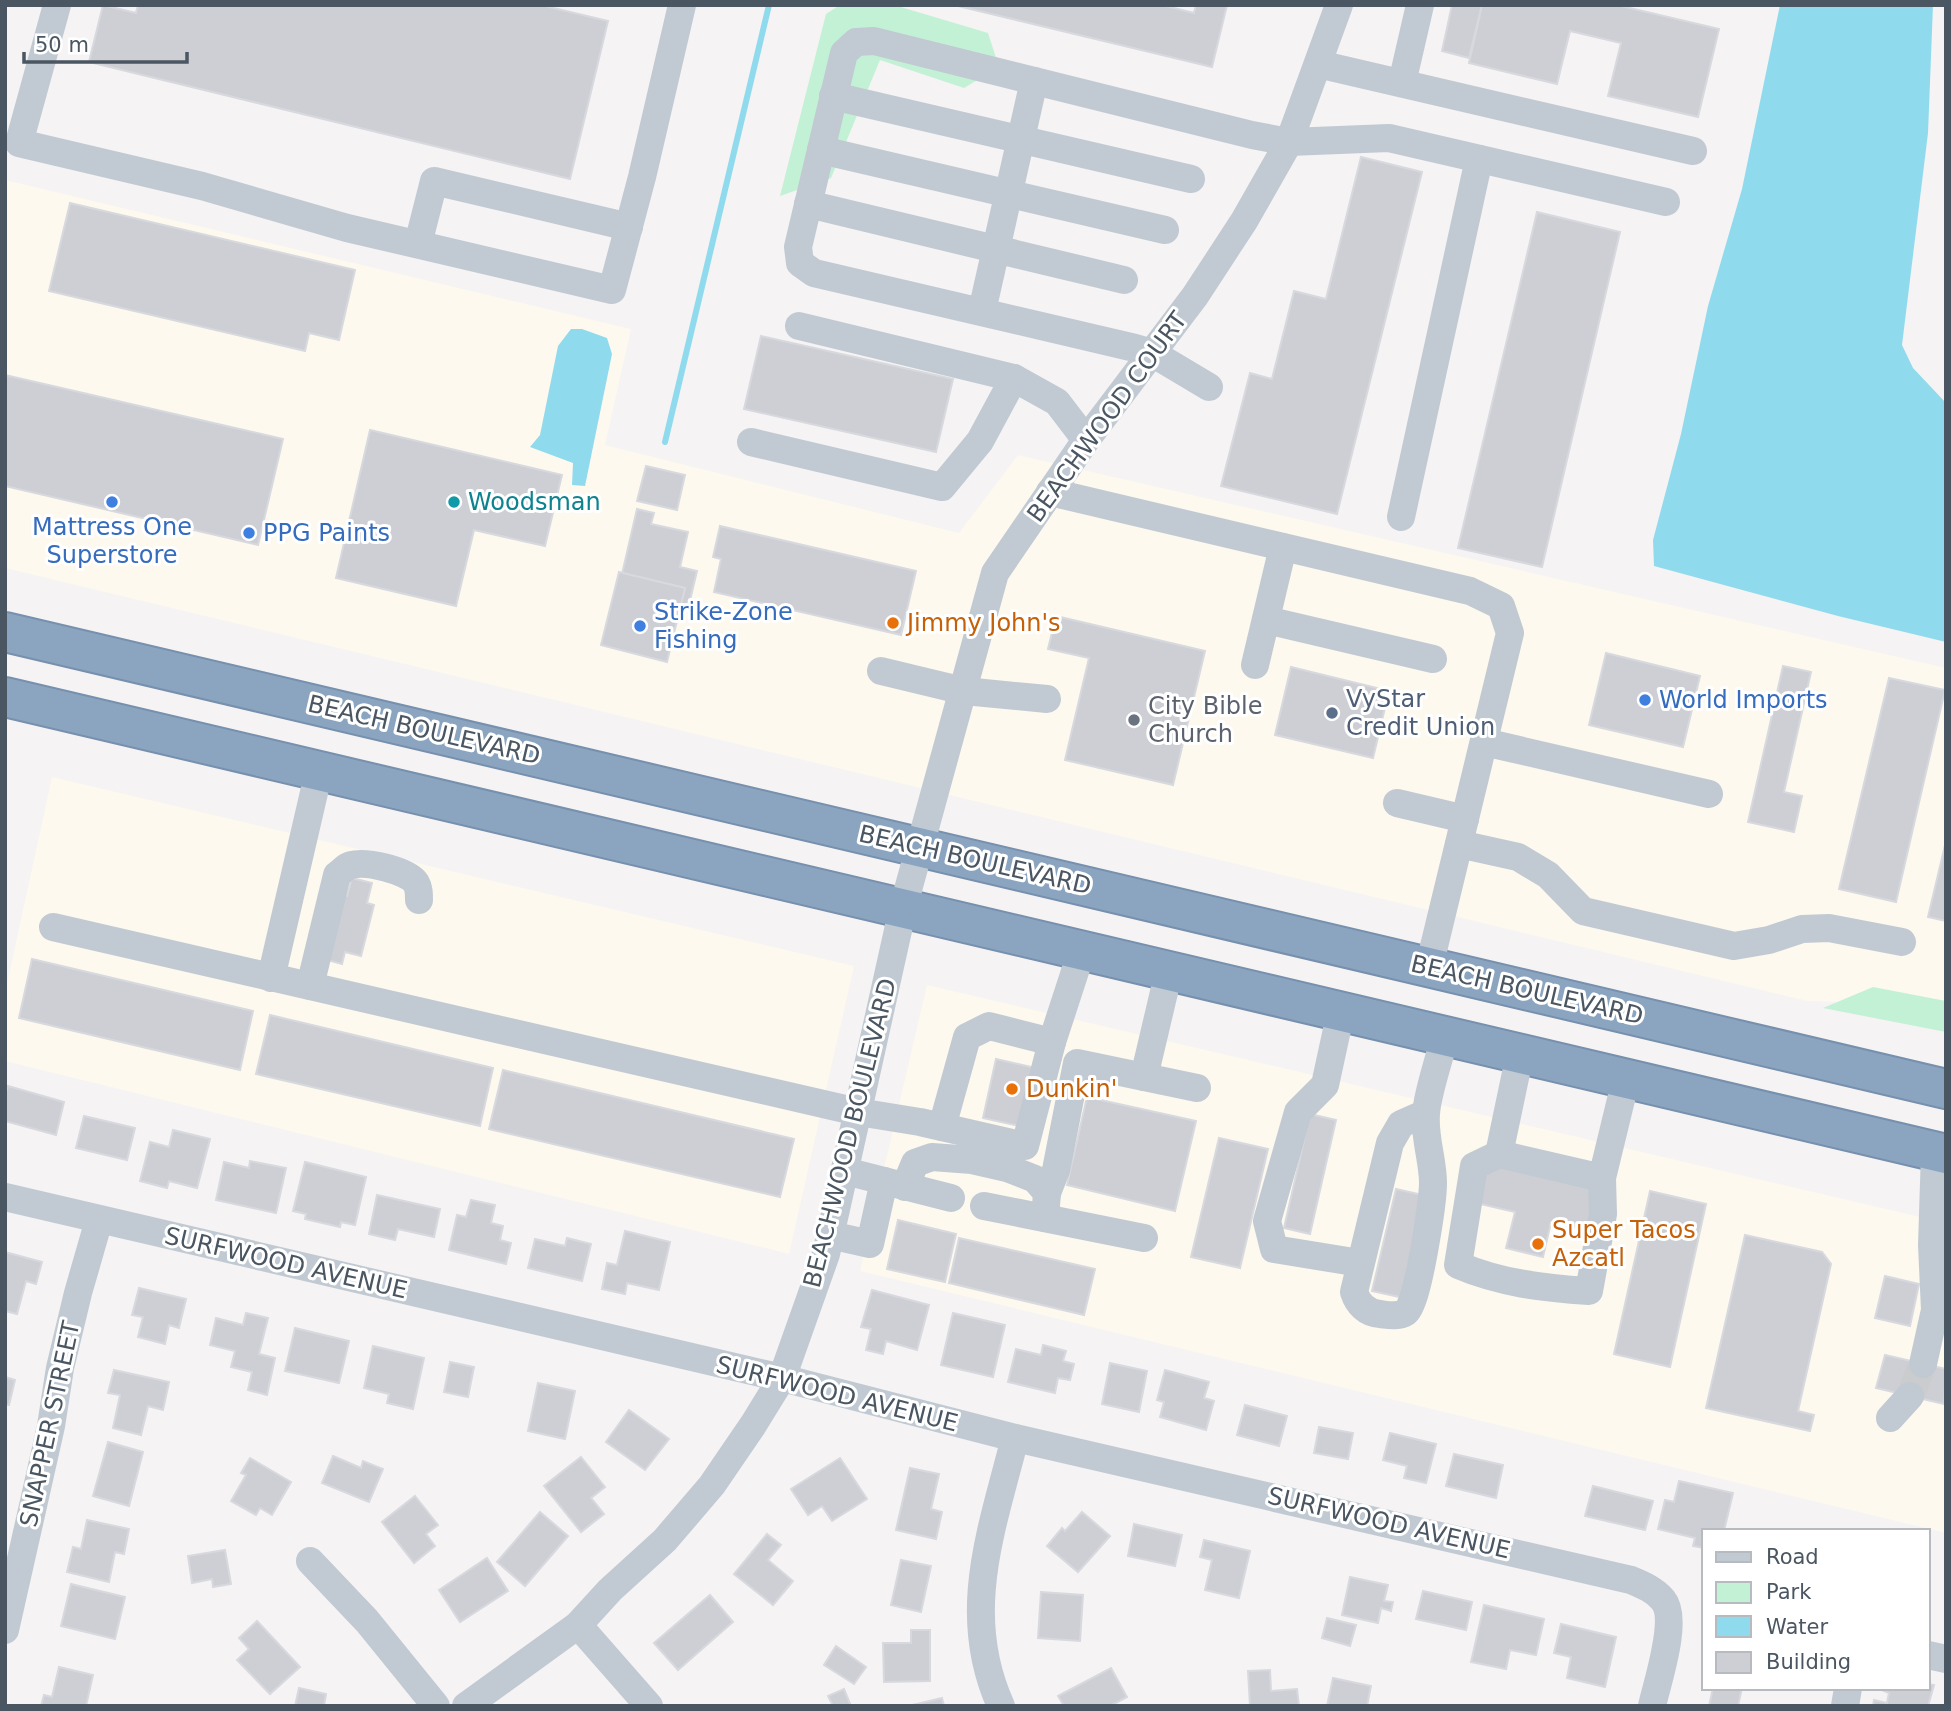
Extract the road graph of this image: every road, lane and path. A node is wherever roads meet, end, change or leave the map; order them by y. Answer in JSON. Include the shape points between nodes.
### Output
{"nodes":[{"id":1,"x":57,"y":5,"type":"edge"},
{"id":2,"x":682,"y":5,"type":"edge"},
{"id":3,"x":1339,"y":5,"type":"edge"},
{"id":4,"x":1420,"y":5,"type":"edge"},
{"id":5,"x":1318,"y":64,"type":"junction"},
{"id":6,"x":1034,"y":81,"type":"junction"},
{"id":7,"x":1402,"y":83,"type":"junction"},
{"id":8,"x":834,"y":96,"type":"junction"},
{"id":9,"x":1020,"y":139,"type":"junction"},
{"id":10,"x":1289,"y":142,"type":"junction"},
{"id":11,"x":821,"y":150,"type":"junction"},
{"id":12,"x":1693,"y":151,"type":"dead end"},
{"id":13,"x":1479,"y":159,"type":"junction"},
{"id":14,"x":1191,"y":179,"type":"dead end"},
{"id":15,"x":1008,"y":193,"type":"junction"},
{"id":16,"x":1666,"y":202,"type":"dead end"},
{"id":17,"x":808,"y":204,"type":"junction"},
{"id":18,"x":629,"y":227,"type":"junction"},
{"id":19,"x":1165,"y":230,"type":"dead end"},
{"id":20,"x":418,"y":244,"type":"junction"},
{"id":21,"x":996,"y":249,"type":"junction"},
{"id":22,"x":1124,"y":280,"type":"dead end"},
{"id":23,"x":982,"y":311,"type":"junction"},
{"id":24,"x":799,"y":326,"type":"dead end"},
{"id":25,"x":1153,"y":353,"type":"junction"},
{"id":26,"x":1014,"y":378,"type":"junction"},
{"id":27,"x":1209,"y":387,"type":"dead end"},
{"id":28,"x":1086,"y":440,"type":"junction"},
{"id":29,"x":751,"y":442,"type":"dead end"},
{"id":30,"x":1050,"y":492,"type":"junction"},
{"id":31,"x":1401,"y":517,"type":"dead end"},
{"id":32,"x":1283,"y":547,"type":"junction"},
{"id":33,"x":1266,"y":620,"type":"junction"},
{"id":34,"x":5,"y":632,"type":"edge"},
{"id":35,"x":1433,"y":659,"type":"dead end"},
{"id":36,"x":1255,"y":665,"type":"dead end"},
{"id":37,"x":881,"y":671,"type":"dead end"},
{"id":38,"x":964,"y":691,"type":"junction"},
{"id":39,"x":5,"y":697,"type":"edge"},
{"id":40,"x":1047,"y":699,"type":"dead end"},
{"id":41,"x":1484,"y":742,"type":"junction"},
{"id":42,"x":319,"y":771,"type":"junction"},
{"id":43,"x":1709,"y":794,"type":"dead end"},
{"id":44,"x":1397,"y":803,"type":"dead end"},
{"id":45,"x":1462,"y":832,"type":"junction"},
{"id":46,"x":921,"y":848,"type":"junction"},
{"id":47,"x":419,"y":900,"type":"dead end"},
{"id":48,"x":904,"y":908,"type":"junction"},
{"id":49,"x":53,"y":927,"type":"dead end"},
{"id":50,"x":1902,"y":943,"type":"dead end"},
{"id":51,"x":1082,"y":950,"type":"junction"},
{"id":52,"x":1429,"y":967,"type":"junction"},
{"id":53,"x":1169,"y":971,"type":"junction"},
{"id":54,"x":271,"y":978,"type":"junction"},
{"id":55,"x":310,"y":986,"type":"junction"},
{"id":56,"x":1341,"y":1012,"type":"junction"},
{"id":57,"x":1445,"y":1036,"type":"junction"},
{"id":58,"x":1052,"y":1042,"type":"junction"},
{"id":59,"x":1520,"y":1054,"type":"junction"},
{"id":60,"x":1144,"y":1077,"type":"junction"},
{"id":61,"x":1626,"y":1079,"type":"junction"},
{"id":62,"x":1197,"y":1088,"type":"dead end"},
{"id":63,"x":1946,"y":1089,"type":"edge"},
{"id":64,"x":858,"y":1112,"type":"junction"},
{"id":65,"x":1426,"y":1113,"type":"junction"},
{"id":66,"x":942,"y":1127,"type":"junction"},
{"id":67,"x":1940,"y":1153,"type":"edge"},
{"id":68,"x":1499,"y":1154,"type":"junction"},
{"id":69,"x":845,"y":1171,"type":"junction"},
{"id":70,"x":1602,"y":1178,"type":"junction"},
{"id":71,"x":894,"y":1184,"type":"junction"},
{"id":72,"x":5,"y":1197,"type":"edge"},
{"id":73,"x":951,"y":1198,"type":"dead end"},
{"id":74,"x":984,"y":1206,"type":"dead end"},
{"id":75,"x":1046,"y":1206,"type":"junction"},
{"id":76,"x":99,"y":1220,"type":"junction"},
{"id":77,"x":830,"y":1235,"type":"junction"},
{"id":78,"x":1144,"y":1238,"type":"dead end"},
{"id":79,"x":1939,"y":1247,"type":"edge"},
{"id":80,"x":1360,"y":1263,"type":"junction"},
{"id":81,"x":1923,"y":1364,"type":"tunnel mouth"},
{"id":82,"x":782,"y":1378,"type":"junction"},
{"id":83,"x":1910,"y":1396,"type":"tunnel mouth"},
{"id":84,"x":1890,"y":1418,"type":"dead end"},
{"id":85,"x":1015,"y":1437,"type":"junction"},
{"id":86,"x":310,"y":1562,"type":"dead end"},
{"id":87,"x":578,"y":1625,"type":"junction"},
{"id":88,"x":5,"y":1630,"type":"edge"},
{"id":89,"x":436,"y":1706,"type":"edge"},
{"id":90,"x":466,"y":1706,"type":"edge"},
{"id":91,"x":649,"y":1706,"type":"edge"},
{"id":92,"x":1001,"y":1706,"type":"edge"},
{"id":93,"x":1652,"y":1706,"type":"edge"}],
"edges":[{"from":1,"to":20,"type":"street","via":[[19,143]]},
{"from":2,"to":18,"type":"street"},
{"from":3,"to":5,"type":"street","name":"BEACHWOOD COURT"},
{"from":4,"to":7,"type":"street"},
{"from":5,"to":7,"type":"street"},
{"from":5,"to":10,"type":"street","name":"BEACHWOOD COURT"},
{"from":6,"to":8,"type":"street","via":[[874,41],[856,42],[844,54]]},
{"from":6,"to":9,"type":"street"},
{"from":6,"to":10,"type":"street"},
{"from":7,"to":12,"type":"street"},
{"from":8,"to":9,"type":"street"},
{"from":8,"to":11,"type":"street"},
{"from":9,"to":14,"type":"street"},
{"from":9,"to":15,"type":"street"},
{"from":10,"to":13,"type":"street","via":[[1389,138]]},
{"from":10,"to":25,"type":"street","name":"BEACHWOOD COURT","via":[[1244,221]]},
{"from":11,"to":15,"type":"street"},
{"from":11,"to":17,"type":"street"},
{"from":13,"to":16,"type":"street"},
{"from":13,"to":31,"type":"street"},
{"from":15,"to":19,"type":"street"},
{"from":15,"to":21,"type":"street"},
{"from":17,"to":21,"type":"street"},
{"from":17,"to":23,"type":"street","via":[[798,247],[800,263],[814,273]]},
{"from":18,"to":20,"type":"street","via":[[612,290]]},
{"from":18,"to":20,"type":"street","via":[[434,181]]},
{"from":21,"to":22,"type":"street"},
{"from":21,"to":23,"type":"street"},
{"from":23,"to":25,"type":"street"},
{"from":24,"to":26,"type":"street"},
{"from":25,"to":27,"type":"street"},
{"from":25,"to":28,"type":"street","name":"BEACHWOOD COURT"},
{"from":26,"to":28,"type":"street","via":[[1057,402]]},
{"from":26,"to":29,"type":"street","via":[[980,441],[942,487]]},
{"from":28,"to":30,"type":"street","name":"BEACHWOOD COURT"},
{"from":30,"to":32,"type":"street"},
{"from":30,"to":38,"type":"street","name":"BEACHWOOD COURT","via":[[996,573]]},
{"from":32,"to":33,"type":"street"},
{"from":32,"to":41,"type":"street","via":[[1470,591],[1502,606],[1510,633]]},
{"from":33,"to":35,"type":"street"},
{"from":33,"to":36,"type":"street"},
{"from":34,"to":46,"type":"highway","name":"BEACH BOULEVARD"},
{"from":37,"to":38,"type":"street"},
{"from":38,"to":40,"type":"street"},
{"from":38,"to":46,"type":"street","name":"BEACHWOOD COURT"},
{"from":39,"to":42,"type":"highway"},
{"from":41,"to":43,"type":"street"},
{"from":41,"to":45,"type":"street"},
{"from":42,"to":48,"type":"highway"},
{"from":42,"to":54,"type":"street"},
{"from":44,"to":45,"type":"street"},
{"from":45,"to":50,"type":"street","via":[[1548,875],[1583,911],[1734,946],[1802,929],[1829,928]]},
{"from":45,"to":52,"type":"street"},
{"from":46,"to":48,"type":"street","name":"BEACHWOOD BOULEVARD"},
{"from":46,"to":52,"type":"highway","name":"BEACH BOULEVARD"},
{"from":47,"to":55,"type":"street","via":[[415,881],[401,872],[376,865],[349,865],[337,875]]},
{"from":48,"to":51,"type":"highway"},
{"from":48,"to":64,"type":"street","name":"BEACHWOOD BOULEVARD"},
{"from":49,"to":54,"type":"street"},
{"from":51,"to":53,"type":"highway"},
{"from":51,"to":58,"type":"street"},
{"from":52,"to":63,"type":"highway","name":"BEACH BOULEVARD"},
{"from":53,"to":56,"type":"highway"},
{"from":53,"to":60,"type":"street"},
{"from":54,"to":55,"type":"street"},
{"from":55,"to":64,"type":"street"},
{"from":56,"to":57,"type":"highway"},
{"from":56,"to":80,"type":"street","via":[[1325,1085],[1298,1112],[1267,1221],[1274,1249]]},
{"from":57,"to":59,"type":"highway"},
{"from":57,"to":65,"type":"street"},
{"from":58,"to":66,"type":"street","via":[[989,1026],[967,1037]]},
{"from":58,"to":66,"type":"street","via":[[1025,1146]]},
{"from":59,"to":61,"type":"highway"},
{"from":59,"to":68,"type":"street"},
{"from":60,"to":62,"type":"street"},
{"from":60,"to":75,"type":"street","via":[[1077,1063]]},
{"from":61,"to":67,"type":"highway"},
{"from":61,"to":70,"type":"street"},
{"from":64,"to":66,"type":"street"},
{"from":64,"to":69,"type":"street","name":"BEACHWOOD BOULEVARD"},
{"from":65,"to":80,"type":"street","via":[[1401,1124],[1390,1143]]},
{"from":65,"to":80,"type":"street","via":[[1431,1207],[1421,1268],[1406,1312],[1373,1314],[1359,1304],[1354,1292]]},
{"from":67,"to":79,"type":"street"},
{"from":68,"to":70,"type":"street"},
{"from":68,"to":70,"type":"street","via":[[1474,1166],[1458,1265],[1534,1288],[1589,1291],[1603,1214]]},
{"from":69,"to":71,"type":"street"},
{"from":69,"to":77,"type":"street","name":"BEACHWOOD BOULEVARD"},
{"from":71,"to":73,"type":"street"},
{"from":71,"to":75,"type":"street","via":[[915,1163],[932,1157],[972,1160],[1035,1179]]},
{"from":71,"to":77,"type":"street","via":[[870,1244]]},
{"from":72,"to":76,"type":"street","name":"SURFWOOD AVENUE"},
{"from":74,"to":75,"type":"street"},
{"from":75,"to":78,"type":"street"},
{"from":76,"to":82,"type":"street","name":"SURFWOOD AVENUE"},
{"from":76,"to":88,"type":"street","name":"SNAPPER STREET","via":[[63,1355]]},
{"from":77,"to":82,"type":"street","name":"BEACHWOOD BOULEVARD"},
{"from":79,"to":81,"type":"street","via":[[1935,1310]]},
{"from":82,"to":85,"type":"street","name":"SURFWOOD AVENUE"},
{"from":82,"to":87,"type":"street","name":"BEACHWOOD BOULEVARD","via":[[712,1485],[665,1540]]},
{"from":83,"to":84,"type":"street"},
{"from":85,"to":92,"type":"street","via":[[982,1567],[980,1605],[983,1649]]},
{"from":85,"to":93,"type":"street","name":"SURFWOOD AVENUE","via":[[1648,1587],[1665,1601],[1669,1630]]},
{"from":86,"to":89,"type":"street","via":[[367,1620]]},
{"from":87,"to":90,"type":"street","name":"BEACHWOOD BOULEVARD"},
{"from":87,"to":91,"type":"street"}]}
